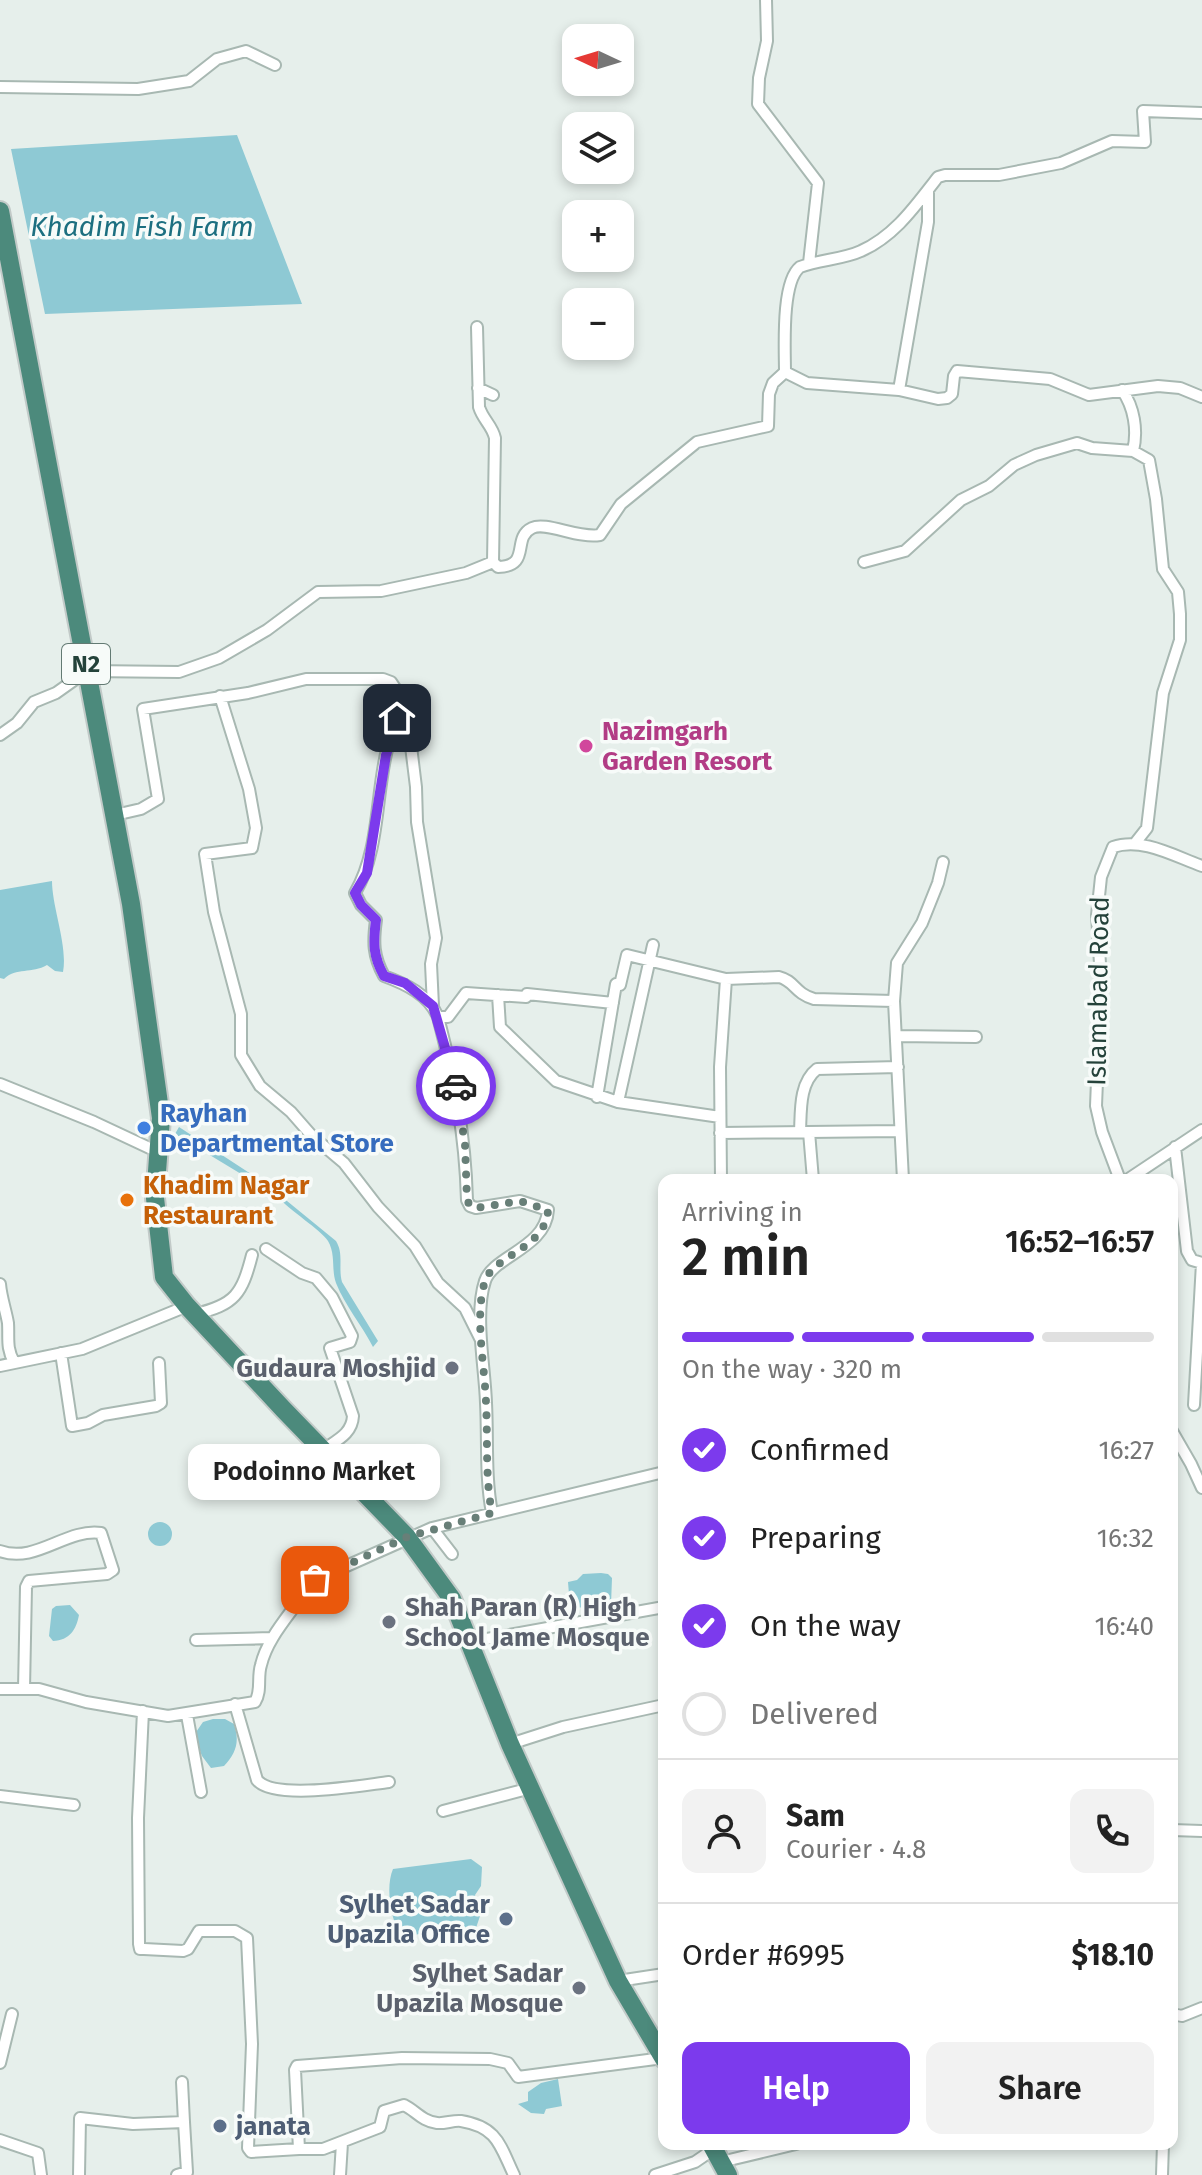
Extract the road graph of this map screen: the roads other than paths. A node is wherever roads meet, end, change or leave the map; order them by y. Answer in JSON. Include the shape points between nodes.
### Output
{"nodes":[{"id":1,"x":766,"y":0,"type":"edge"},
{"id":2,"x":275,"y":65,"type":"dead end"},
{"id":3,"x":0,"y":87,"type":"edge"},
{"id":4,"x":1202,"y":113,"type":"edge"},
{"id":5,"x":928,"y":190,"type":"junction"},
{"id":6,"x":0,"y":211,"type":"edge"},
{"id":7,"x":809,"y":263,"type":"junction"},
{"id":8,"x":477,"y":327,"type":"dead end"},
{"id":9,"x":785,"y":372,"type":"junction"},
{"id":10,"x":478,"y":388,"type":"junction"},
{"id":11,"x":899,"y":390,"type":"junction"},
{"id":12,"x":1122,"y":390,"type":"junction"},
{"id":13,"x":493,"y":395,"type":"dead end"},
{"id":14,"x":1202,"y":397,"type":"edge"},
{"id":15,"x":1133,"y":451,"type":"junction"},
{"id":16,"x":493,"y":562,"type":"junction"},
{"id":17,"x":864,"y":562,"type":"dead end"},
{"id":18,"x":87,"y":671,"type":"junction"},
{"id":19,"x":397,"y":691,"type":"junction"},
{"id":20,"x":220,"y":696,"type":"junction"},
{"id":21,"x":0,"y":735,"type":"edge"},
{"id":22,"x":115,"y":815,"type":"junction"},
{"id":23,"x":1136,"y":842,"type":"junction"},
{"id":24,"x":943,"y":862,"type":"dead end"},
{"id":25,"x":1202,"y":866,"type":"edge"},
{"id":26,"x":653,"y":945,"type":"dead end"},
{"id":27,"x":648,"y":959,"type":"junction"},
{"id":28,"x":726,"y":979,"type":"junction"},
{"id":29,"x":498,"y":995,"type":"junction"},
{"id":30,"x":894,"y":1001,"type":"junction"},
{"id":31,"x":613,"y":1003,"type":"junction"},
{"id":32,"x":433,"y":1006,"type":"junction"},
{"id":33,"x":438,"y":1017,"type":"junction"},
{"id":34,"x":897,"y":1036,"type":"junction"},
{"id":35,"x":976,"y":1037,"type":"dead end"},
{"id":36,"x":898,"y":1067,"type":"junction"},
{"id":37,"x":0,"y":1084,"type":"edge"},
{"id":38,"x":597,"y":1097,"type":"junction"},
{"id":39,"x":618,"y":1102,"type":"junction"},
{"id":40,"x":720,"y":1117,"type":"junction"},
{"id":41,"x":1202,"y":1130,"type":"edge"},
{"id":42,"x":899,"y":1131,"type":"junction"},
{"id":43,"x":804,"y":1132,"type":"junction"},
{"id":44,"x":720,"y":1133,"type":"junction"},
{"id":45,"x":158,"y":1146,"type":"junction"},
{"id":46,"x":1175,"y":1147,"type":"junction"},
{"id":47,"x":721,"y":1174,"type":"edge"},
{"id":48,"x":812,"y":1174,"type":"edge"},
{"id":49,"x":903,"y":1174,"type":"edge"},
{"id":50,"x":1118,"y":1174,"type":"edge"},
{"id":51,"x":1136,"y":1174,"type":"edge"},
{"id":52,"x":266,"y":1249,"type":"dead end"},
{"id":53,"x":252,"y":1255,"type":"dead end"},
{"id":54,"x":1202,"y":1263,"type":"edge"},
{"id":55,"x":0,"y":1284,"type":"edge"},
{"id":56,"x":191,"y":1310,"type":"junction"},
{"id":57,"x":482,"y":1342,"type":"junction"},
{"id":58,"x":61,"y":1353,"type":"junction"},
{"id":59,"x":1200,"y":1360,"type":"edge"},
{"id":60,"x":14,"y":1362,"type":"junction"},
{"id":61,"x":159,"y":1363,"type":"dead end"},
{"id":62,"x":0,"y":1366,"type":"edge"},
{"id":63,"x":1194,"y":1405,"type":"dead end"},
{"id":64,"x":1178,"y":1441,"type":"edge"},
{"id":65,"x":323,"y":1450,"type":"junction"},
{"id":66,"x":658,"y":1473,"type":"edge"},
{"id":67,"x":1202,"y":1488,"type":"edge"},
{"id":68,"x":492,"y":1513,"type":"junction"},
{"id":69,"x":432,"y":1528,"type":"junction"},
{"id":70,"x":407,"y":1537,"type":"junction"},
{"id":71,"x":0,"y":1551,"type":"edge"},
{"id":72,"x":452,"y":1554,"type":"dead end"},
{"id":73,"x":658,"y":1608,"type":"edge"},
{"id":74,"x":271,"y":1638,"type":"junction"},
{"id":75,"x":196,"y":1640,"type":"dead end"},
{"id":76,"x":470,"y":1642,"type":"junction"},
{"id":77,"x":0,"y":1689,"type":"edge"},
{"id":78,"x":24,"y":1689,"type":"junction"},
{"id":79,"x":235,"y":1704,"type":"junction"},
{"id":80,"x":658,"y":1706,"type":"edge"},
{"id":81,"x":143,"y":1711,"type":"junction"},
{"id":82,"x":187,"y":1715,"type":"junction"},
{"id":83,"x":510,"y":1744,"type":"junction"},
{"id":84,"x":389,"y":1782,"type":"dead end"},
{"id":85,"x":531,"y":1788,"type":"junction"},
{"id":86,"x":201,"y":1792,"type":"dead end"},
{"id":87,"x":0,"y":1796,"type":"edge"},
{"id":88,"x":74,"y":1805,"type":"dead end"},
{"id":89,"x":443,"y":1811,"type":"dead end"},
{"id":90,"x":1178,"y":1830,"type":"edge"},
{"id":91,"x":1202,"y":1831,"type":"edge"},
{"id":92,"x":658,"y":1975,"type":"edge"},
{"id":93,"x":618,"y":1981,"type":"junction"},
{"id":94,"x":1202,"y":2008,"type":"edge"},
{"id":95,"x":12,"y":2014,"type":"dead end"},
{"id":96,"x":1178,"y":2015,"type":"edge"},
{"id":97,"x":658,"y":2048,"type":"edge"},
{"id":98,"x":658,"y":2059,"type":"edge"},
{"id":99,"x":0,"y":2063,"type":"edge"},
{"id":100,"x":182,"y":2082,"type":"dead end"},
{"id":101,"x":184,"y":2122,"type":"junction"},
{"id":102,"x":0,"y":2140,"type":"edge"},
{"id":103,"x":342,"y":2143,"type":"junction"},
{"id":104,"x":299,"y":2149,"type":"junction"},
{"id":105,"x":763,"y":2150,"type":"edge"},
{"id":106,"x":1163,"y":2150,"type":"edge"},
{"id":107,"x":719,"y":2158,"type":"edge"},
{"id":108,"x":184,"y":2174,"type":"edge"},
{"id":109,"x":41,"y":2175,"type":"edge"},
{"id":110,"x":79,"y":2175,"type":"edge"},
{"id":111,"x":340,"y":2175,"type":"edge"},
{"id":112,"x":514,"y":2175,"type":"edge"},
{"id":113,"x":655,"y":2175,"type":"edge"},
{"id":114,"x":1162,"y":2175,"type":"edge"}],
"edges":[{"from":1,"to":7,"type":"street","via":[[767,41],[758,104],[818,183]]},
{"from":2,"to":3,"type":"street","via":[[246,51],[217,59],[189,81],[138,89]]},
{"from":4,"to":5,"type":"street","via":[[1143,111],[1145,142],[1112,141],[1061,163],[999,175],[945,175]]},
{"from":5,"to":7,"type":"street","via":[[905,220],[878,241],[859,252]]},
{"from":5,"to":11,"type":"street","via":[[928,222]]},
{"from":6,"to":18,"type":"highway","number":"N2","via":[[12,300]]},
{"from":7,"to":9,"type":"street","via":[[795,270],[792,279]]},
{"from":8,"to":10,"type":"street"},
{"from":9,"to":11,"type":"street","via":[[807,383]]},
{"from":9,"to":16,"type":"street","via":[[769,394],[768,426],[697,442],[621,504],[600,535],[534,526],[511,567]]},
{"from":10,"to":13,"type":"street"},
{"from":10,"to":16,"type":"street","via":[[482,417],[495,438]]},
{"from":11,"to":12,"type":"street","via":[[947,398],[957,371],[1050,379],[1089,395]]},
{"from":12,"to":14,"type":"street","via":[[1158,386]]},
{"from":12,"to":15,"type":"street","via":[[1135,422]]},
{"from":15,"to":17,"type":"street","via":[[1077,443],[1036,455],[961,500],[905,551]]},
{"from":15,"to":23,"type":"street","via":[[1149,460],[1163,569],[1178,592],[1180,614],[1180,640],[1163,693],[1147,828]]},
{"from":16,"to":18,"type":"street","via":[[381,591],[318,592],[231,651],[179,672]]},
{"from":18,"to":21,"type":"street","via":[[34,702]]},
{"from":18,"to":22,"type":"highway","number":"N2"},
{"from":19,"to":20,"type":"street","via":[[383,679],[306,679]]},
{"from":19,"to":32,"type":"street","via":[[409,730],[436,938]]},
{"from":19,"to":32,"type":"street","via":[[397,718],[367,873],[355,893],[376,920],[373,945],[384,976],[405,983]]},
{"from":20,"to":22,"type":"street","via":[[143,709],[158,799]]},
{"from":20,"to":57,"type":"street","via":[[256,828],[252,848],[205,854],[241,1014],[241,1055],[260,1086],[344,1163],[415,1246],[438,1283],[465,1308]]},
{"from":22,"to":45,"type":"highway","number":"N2","via":[[161,1118]]},
{"from":23,"to":25,"type":"street"},
{"from":23,"to":50,"type":"street","name":"Islamabad Road","via":[[1113,847],[1107,858],[1097,915],[1101,980],[1096,1106]]},
{"from":24,"to":30,"type":"street","via":[[922,923],[897,963]]},
{"from":26,"to":27,"type":"street"},
{"from":27,"to":28,"type":"street"},
{"from":27,"to":31,"type":"street","via":[[626,957]]},
{"from":27,"to":39,"type":"street"},
{"from":28,"to":30,"type":"street","via":[[779,977],[814,999]]},
{"from":28,"to":40,"type":"street"},
{"from":29,"to":31,"type":"street"},
{"from":29,"to":33,"type":"street","via":[[466,993],[448,1017]]},
{"from":29,"to":38,"type":"street","via":[[500,1027],[556,1081]]},
{"from":30,"to":34,"type":"street"},
{"from":31,"to":38,"type":"street"},
{"from":32,"to":33,"type":"street"},
{"from":33,"to":57,"type":"street","via":[[458,1094],[470,1206],[520,1201],[548,1210],[541,1230],[485,1281]]},
{"from":34,"to":35,"type":"street"},
{"from":34,"to":36,"type":"street"},
{"from":36,"to":42,"type":"street"},
{"from":36,"to":43,"type":"street","via":[[817,1069],[803,1094]]},
{"from":37,"to":45,"type":"street"},
{"from":38,"to":39,"type":"street"},
{"from":39,"to":40,"type":"street"},
{"from":40,"to":44,"type":"street"},
{"from":41,"to":46,"type":"street"},
{"from":42,"to":43,"type":"street"},
{"from":42,"to":49,"type":"street"},
{"from":43,"to":44,"type":"street"},
{"from":43,"to":48,"type":"street"},
{"from":44,"to":47,"type":"street"},
{"from":45,"to":56,"type":"highway","number":"N2","via":[[155,1198],[164,1277]]},
{"from":46,"to":51,"type":"street"},
{"from":46,"to":54,"type":"street","via":[[1187,1251]]},
{"from":52,"to":65,"type":"street","via":[[316,1278],[352,1336],[350,1342],[330,1348],[352,1426]]},
{"from":53,"to":56,"type":"street","via":[[238,1295],[228,1304]]},
{"from":54,"to":59,"type":"street"},
{"from":55,"to":60,"type":"street"},
{"from":56,"to":58,"type":"street"},
{"from":56,"to":65,"type":"highway","number":"N2"},
{"from":57,"to":68,"type":"street"},
{"from":58,"to":60,"type":"street"},
{"from":58,"to":61,"type":"street","via":[[72,1426],[161,1403]]},
{"from":59,"to":63,"type":"street"},
{"from":60,"to":62,"type":"street"},
{"from":64,"to":67,"type":"street"},
{"from":65,"to":70,"type":"highway","number":"N2"},
{"from":66,"to":68,"type":"street"},
{"from":68,"to":69,"type":"street"},
{"from":69,"to":70,"type":"street"},
{"from":69,"to":72,"type":"street"},
{"from":70,"to":74,"type":"street","via":[[310,1584]]},
{"from":70,"to":76,"type":"highway","number":"N2","via":[[452,1599]]},
{"from":71,"to":78,"type":"street","via":[[21,1555],[88,1531],[101,1533],[113,1570],[29,1581]]},
{"from":73,"to":76,"type":"street"},
{"from":74,"to":75,"type":"street"},
{"from":74,"to":79,"type":"street","via":[[261,1664],[258,1698]]},
{"from":76,"to":83,"type":"highway","number":"N2"},
{"from":77,"to":78,"type":"street"},
{"from":78,"to":81,"type":"street"},
{"from":79,"to":82,"type":"street"},
{"from":79,"to":84,"type":"street","via":[[257,1780],[266,1787],[320,1791]]},
{"from":80,"to":83,"type":"street"},
{"from":81,"to":82,"type":"street"},
{"from":81,"to":104,"type":"street","via":[[137,1848],[140,1949],[183,1951],[199,1931],[235,1931],[247,1938],[252,2044],[248,2148]]},
{"from":82,"to":86,"type":"street"},
{"from":83,"to":85,"type":"highway","number":"N2"},
{"from":85,"to":89,"type":"street"},
{"from":85,"to":93,"type":"highway","number":"N2"},
{"from":87,"to":88,"type":"street"},
{"from":90,"to":91,"type":"street"},
{"from":92,"to":93,"type":"street"},
{"from":93,"to":97,"type":"highway","number":"N2"},
{"from":94,"to":96,"type":"street"},
{"from":95,"to":99,"type":"street"},
{"from":98,"to":104,"type":"street","via":[[518,2077],[508,2063],[490,2059],[402,2058],[297,2066]]},
{"from":100,"to":101,"type":"street"},
{"from":101,"to":108,"type":"street"},
{"from":101,"to":110,"type":"street","via":[[80,2118]]},
{"from":102,"to":109,"type":"street","via":[[38,2153]]},
{"from":103,"to":104,"type":"street"},
{"from":103,"to":111,"type":"street"},
{"from":103,"to":112,"type":"street","via":[[380,2127],[384,2111],[404,2105],[424,2119],[457,2120],[496,2136]]},
{"from":105,"to":107,"type":"street"},
{"from":106,"to":114,"type":"street"},
{"from":107,"to":113,"type":"street"}]}
